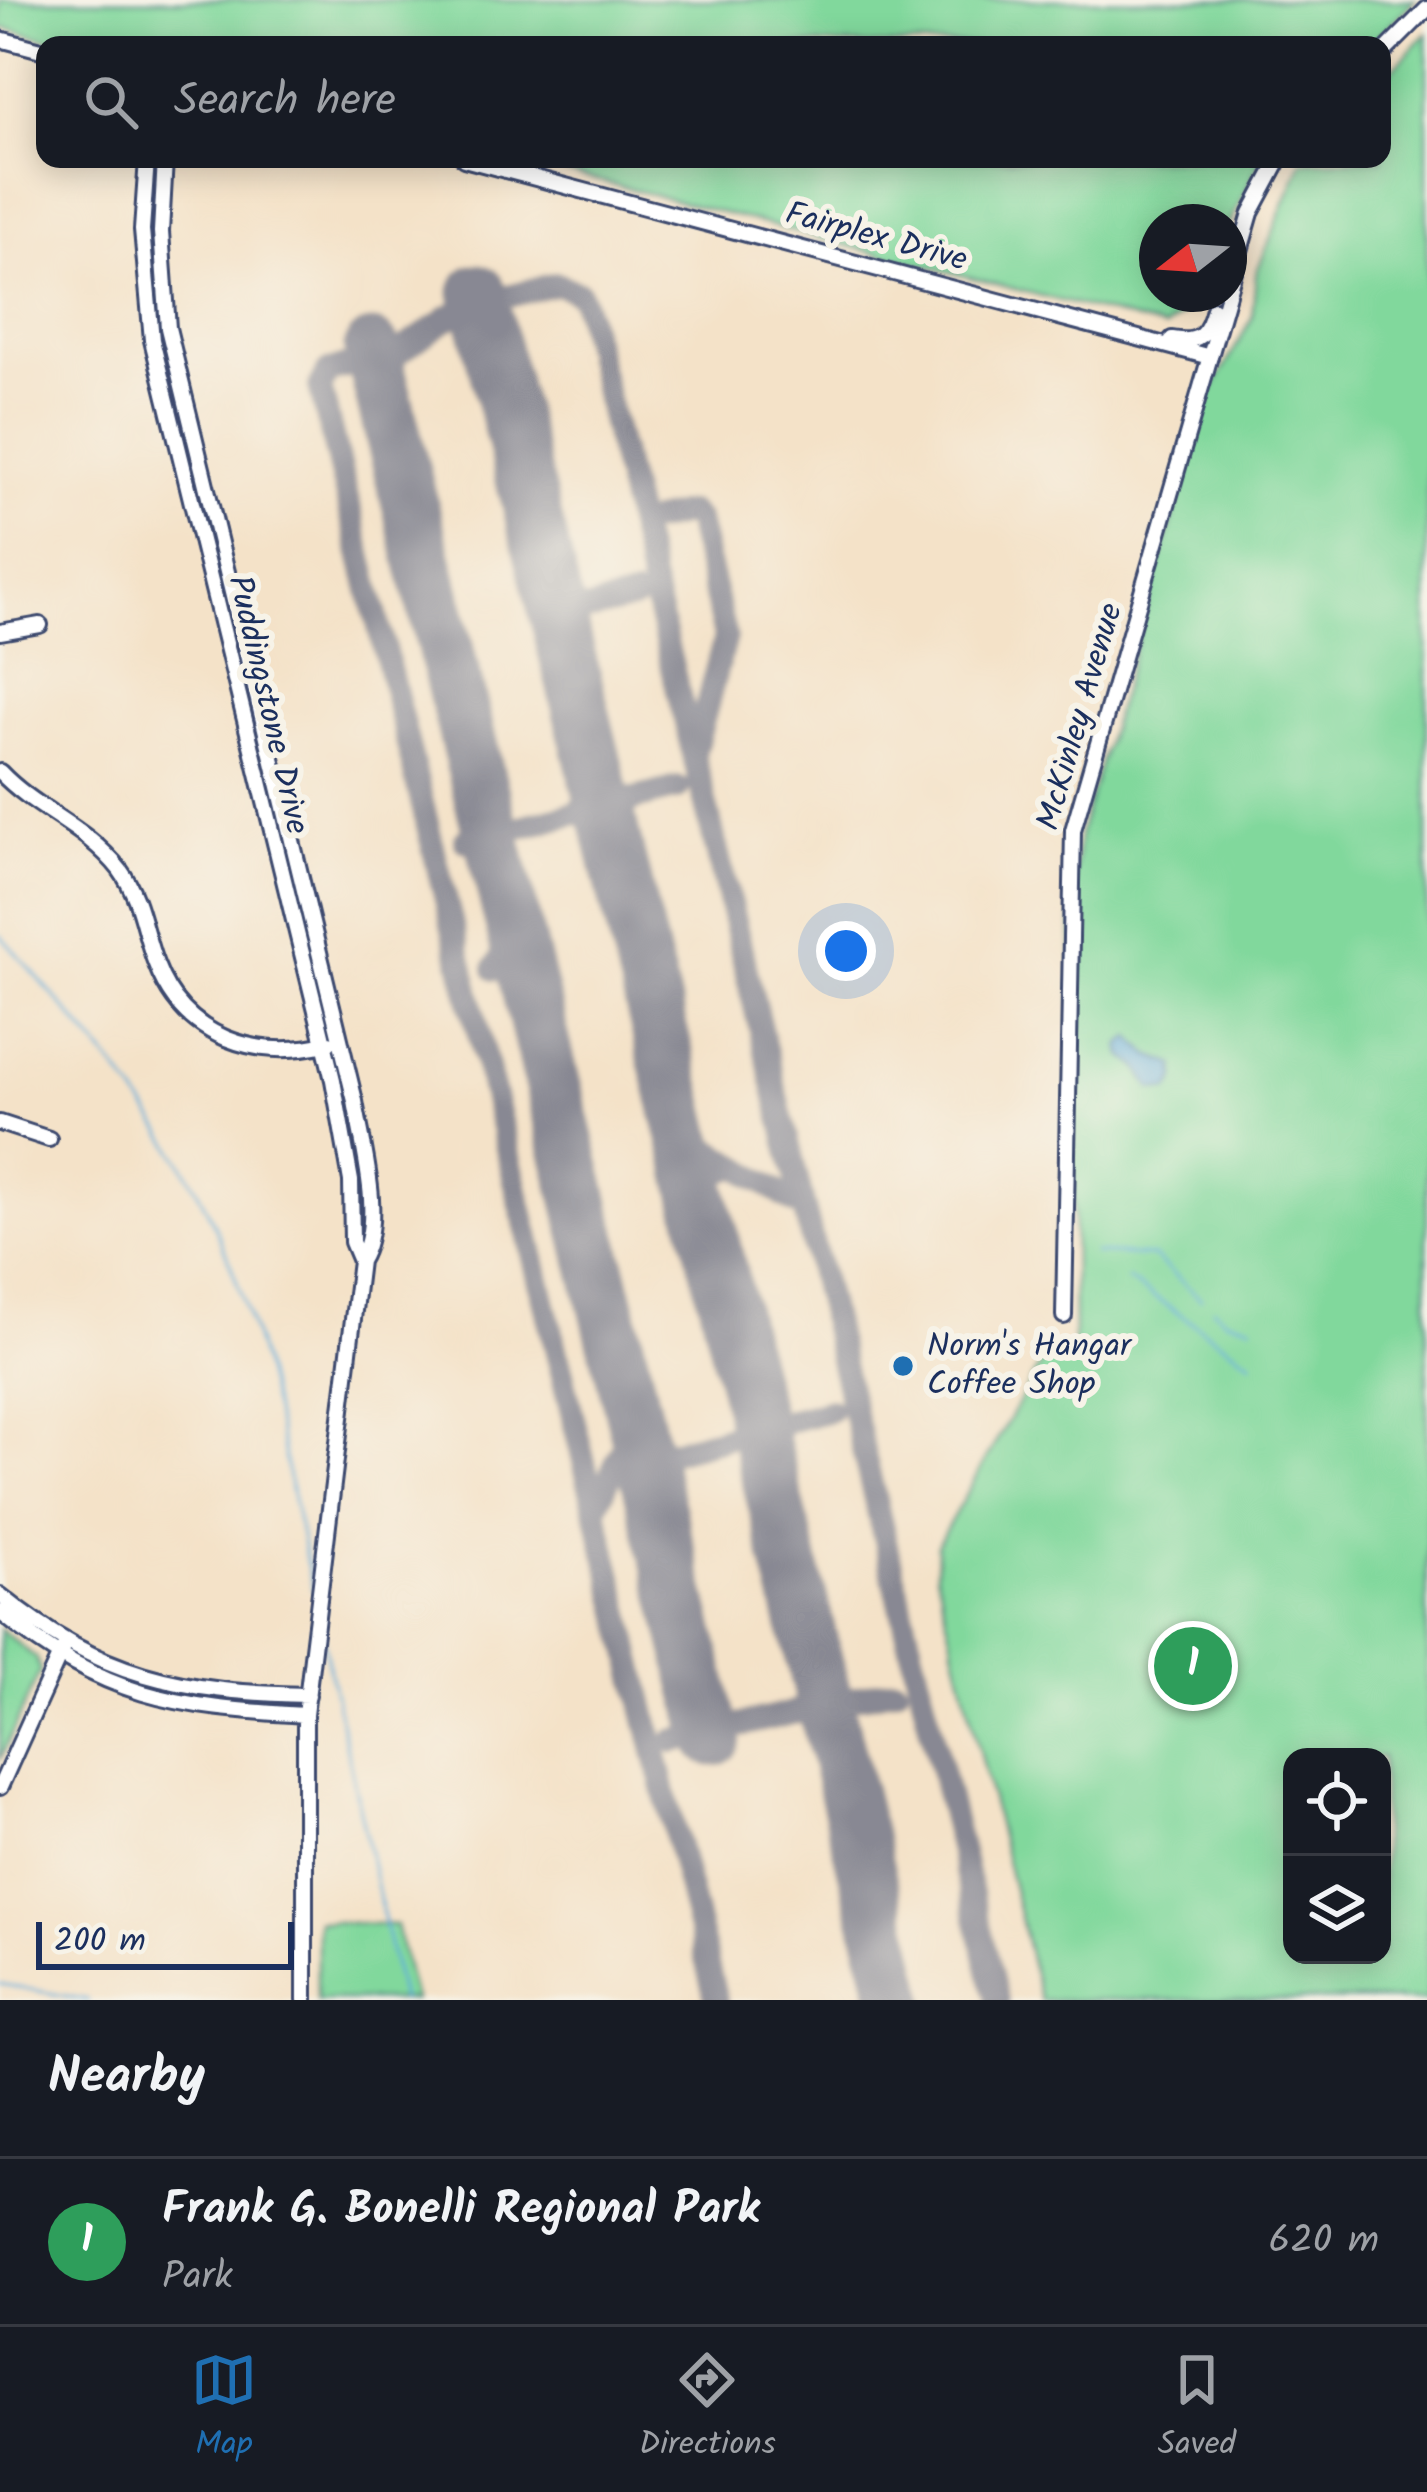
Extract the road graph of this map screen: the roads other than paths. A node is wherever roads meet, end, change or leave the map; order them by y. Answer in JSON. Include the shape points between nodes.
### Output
{"nodes":[{"id":1,"x":1427,"y":9,"type":"edge"},
{"id":2,"x":0,"y":39,"type":"edge"},
{"id":3,"x":1391,"y":45,"type":"edge"},
{"id":4,"x":36,"y":49,"type":"edge"},
{"id":5,"x":146,"y":168,"type":"edge"},
{"id":6,"x":165,"y":168,"type":"edge"},
{"id":7,"x":498,"y":168,"type":"edge"},
{"id":8,"x":1271,"y":168,"type":"edge"},
{"id":9,"x":1273,"y":168,"type":"edge"},
{"id":10,"x":1247,"y":207,"type":"edge"},
{"id":11,"x":1247,"y":227,"type":"edge"},
{"id":12,"x":1213,"y":312,"type":"edge"},
{"id":13,"x":1222,"y":312,"type":"edge"},
{"id":14,"x":1120,"y":332,"type":"junction"},
{"id":15,"x":1210,"y":357,"type":"junction"},
{"id":16,"x":40,"y":625,"type":"dead end"},
{"id":17,"x":0,"y":632,"type":"edge"},
{"id":18,"x":0,"y":772,"type":"edge"},
{"id":19,"x":332,"y":1042,"type":"junction"},
{"id":20,"x":0,"y":1123,"type":"edge"},
{"id":21,"x":49,"y":1139,"type":"dead end"},
{"id":22,"x":1064,"y":1316,"type":"dead end"},
{"id":23,"x":0,"y":1595,"type":"edge"},
{"id":24,"x":0,"y":1612,"type":"edge"},
{"id":25,"x":62,"y":1650,"type":"junction"},
{"id":26,"x":308,"y":1695,"type":"junction"},
{"id":27,"x":305,"y":1715,"type":"junction"},
{"id":28,"x":0,"y":1787,"type":"edge"},
{"id":29,"x":305,"y":1987,"type":"edge"}],
"edges":[{"from":1,"to":3,"type":"street"},
{"from":2,"to":4,"type":"street"},
{"from":5,"to":19,"type":"street","name":"Puddingstone Drive","via":[[142,230],[152,340]]},
{"from":6,"to":19,"type":"street","name":"Puddingstone Drive","via":[[167,328]]},
{"from":7,"to":14,"type":"street","name":"Fairplex Drive"},
{"from":8,"to":10,"type":"street"},
{"from":9,"to":11,"type":"street"},
{"from":12,"to":14,"type":"street","via":[[1196,340]]},
{"from":13,"to":15,"type":"street"},
{"from":14,"to":15,"type":"street","name":"Fairplex Drive"},
{"from":15,"to":22,"type":"street","name":"McKinley Avenue","via":[[1072,830]]},
{"from":16,"to":17,"type":"street"},
{"from":18,"to":19,"type":"street","via":[[74,823],[117,866],[143,912],[166,987],[190,1016],[244,1047],[292,1051]]},
{"from":19,"to":26,"type":"street","name":"Puddingstone Drive","via":[[367,1180],[368,1249],[360,1261]]},
{"from":20,"to":21,"type":"street"},
{"from":23,"to":25,"type":"street"},
{"from":24,"to":25,"type":"street"},
{"from":25,"to":26,"type":"street","via":[[170,1685]]},
{"from":25,"to":27,"type":"street","via":[[105,1683],[171,1704]]},
{"from":25,"to":28,"type":"street"},
{"from":26,"to":27,"type":"street","name":"Puddingstone Drive"},
{"from":27,"to":29,"type":"street","name":"Puddingstone Drive"}]}
